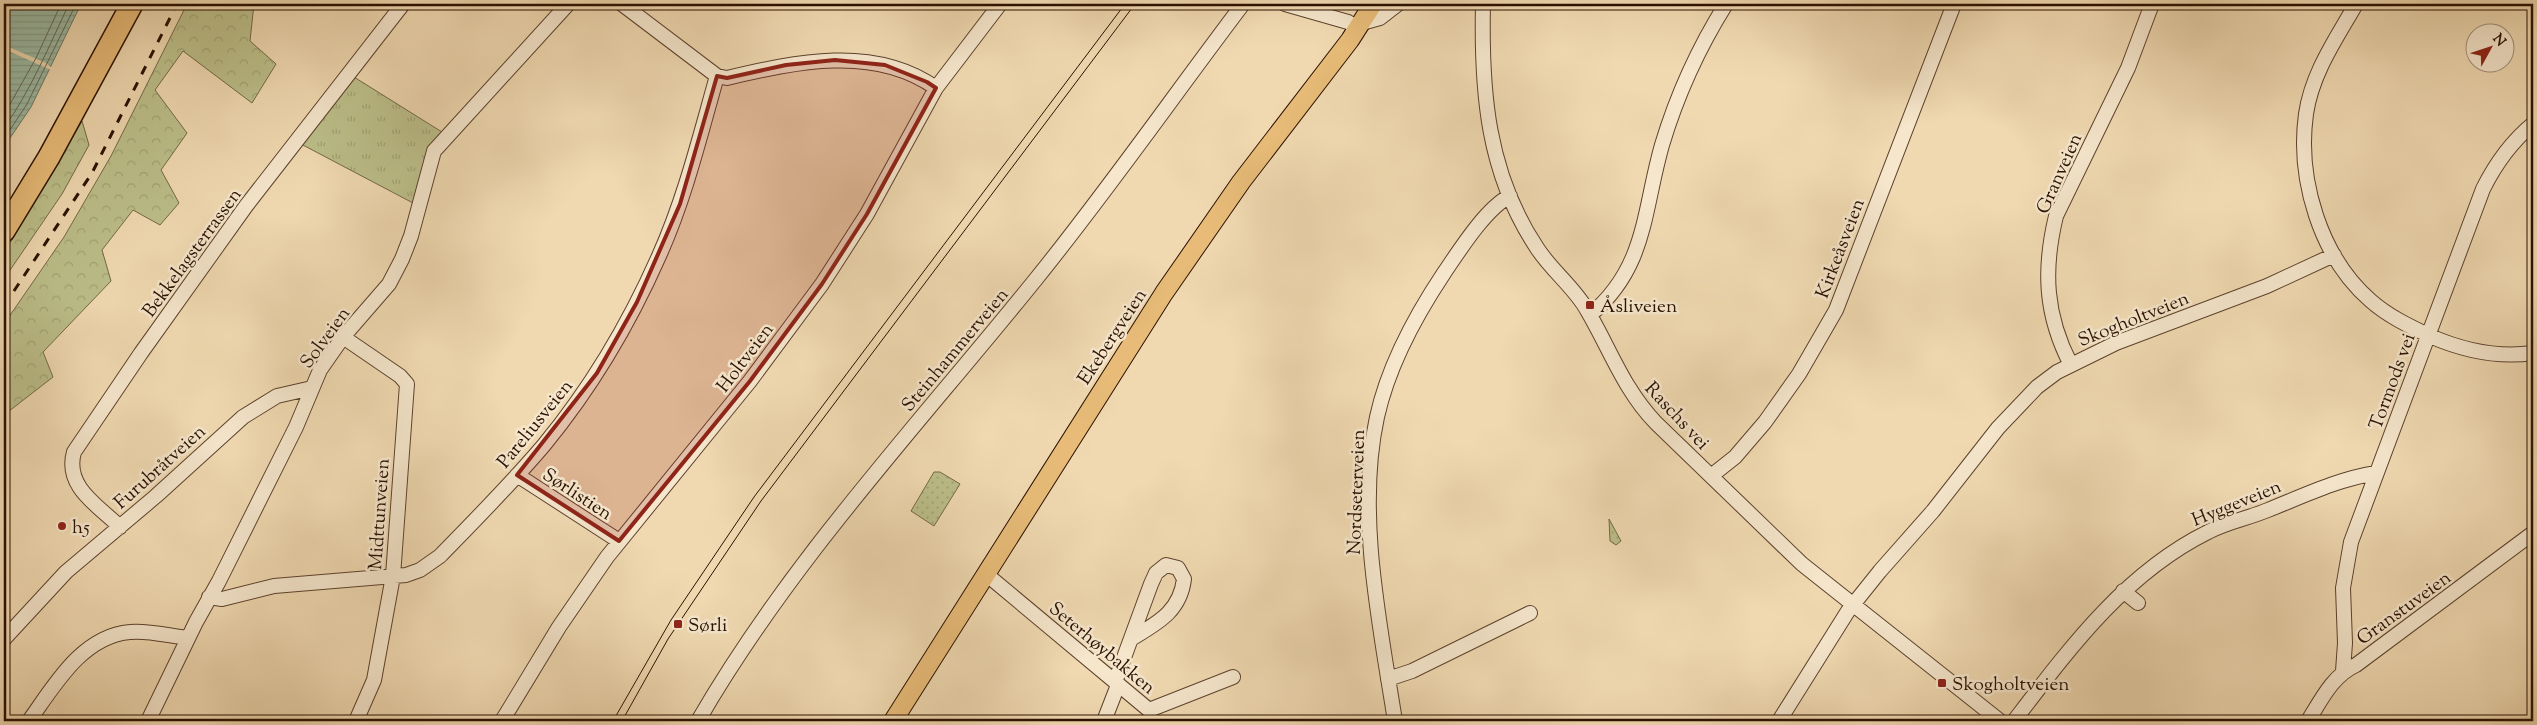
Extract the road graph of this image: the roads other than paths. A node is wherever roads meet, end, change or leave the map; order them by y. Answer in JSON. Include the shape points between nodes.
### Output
{"nodes":[{"id":1,"x":132,"y":4,"type":"edge"},
{"id":2,"x":403,"y":4,"type":"edge"},
{"id":3,"x":568,"y":4,"type":"edge"},
{"id":4,"x":622,"y":4,"type":"edge"},
{"id":5,"x":1000,"y":4,"type":"edge"},
{"id":6,"x":1244,"y":4,"type":"edge"},
{"id":7,"x":1285,"y":4,"type":"edge"},
{"id":8,"x":1373,"y":4,"type":"edge"},
{"id":9,"x":1398,"y":4,"type":"edge"},
{"id":10,"x":1483,"y":4,"type":"edge"},
{"id":11,"x":1726,"y":4,"type":"edge"},
{"id":12,"x":1954,"y":4,"type":"edge"},
{"id":13,"x":2152,"y":4,"type":"edge"},
{"id":14,"x":2356,"y":4,"type":"edge"},
{"id":15,"x":1360,"y":25,"type":"junction"},
{"id":16,"x":717,"y":76,"type":"junction"},
{"id":17,"x":936,"y":88,"type":"junction"},
{"id":18,"x":67,"y":120,"type":"junction"},
{"id":19,"x":2533,"y":124,"type":"edge"},
{"id":20,"x":1510,"y":196,"type":"junction"},
{"id":21,"x":4,"y":213,"type":"edge"},
{"id":22,"x":4,"y":231,"type":"edge"},
{"id":23,"x":2334,"y":256,"type":"junction"},
{"id":24,"x":1590,"y":315,"type":"junction"},
{"id":25,"x":2427,"y":335,"type":"junction"},
{"id":26,"x":344,"y":337,"type":"junction"},
{"id":27,"x":2533,"y":353,"type":"edge"},
{"id":28,"x":2071,"y":365,"type":"junction"},
{"id":29,"x":312,"y":388,"type":"junction"},
{"id":30,"x":2376,"y":473,"type":"junction"},
{"id":31,"x":517,"y":475,"type":"junction"},
{"id":32,"x":1711,"y":476,"type":"junction"},
{"id":33,"x":120,"y":527,"type":"junction"},
{"id":34,"x":2532,"y":538,"type":"edge"},
{"id":35,"x":619,"y":542,"type":"junction"},
{"id":36,"x":986,"y":574,"type":"junction"},
{"id":37,"x":393,"y":576,"type":"junction"},
{"id":38,"x":2123,"y":591,"type":"junction"},
{"id":39,"x":209,"y":597,"type":"junction"},
{"id":40,"x":2138,"y":603,"type":"dead end"},
{"id":41,"x":1853,"y":606,"type":"junction"},
{"id":42,"x":1530,"y":613,"type":"dead end"},
{"id":43,"x":188,"y":638,"type":"junction"},
{"id":44,"x":4,"y":639,"type":"edge"},
{"id":45,"x":1131,"y":639,"type":"junction"},
{"id":46,"x":2343,"y":671,"type":"junction"},
{"id":47,"x":1233,"y":677,"type":"dead end"},
{"id":48,"x":1388,"y":679,"type":"junction"},
{"id":49,"x":1116,"y":684,"type":"junction"},
{"id":50,"x":29,"y":721,"type":"edge"},
{"id":51,"x":148,"y":721,"type":"edge"},
{"id":52,"x":356,"y":721,"type":"edge"},
{"id":53,"x":502,"y":721,"type":"edge"},
{"id":54,"x":698,"y":721,"type":"edge"},
{"id":55,"x":893,"y":721,"type":"edge"},
{"id":56,"x":1104,"y":721,"type":"edge"},
{"id":57,"x":1395,"y":721,"type":"edge"},
{"id":58,"x":1779,"y":721,"type":"edge"},
{"id":59,"x":2000,"y":721,"type":"edge"},
{"id":60,"x":2014,"y":721,"type":"edge"},
{"id":61,"x":2308,"y":721,"type":"edge"}],
"edges":[{"from":1,"to":18,"type":"highway"},
{"from":2,"to":33,"type":"street","name":"Bekkelagsterrassen","via":[[246,206],[74,452],[72,467],[76,482]]},
{"from":3,"to":26,"type":"street","name":"Solveien","via":[[438,145],[402,259],[389,284]]},
{"from":4,"to":16,"type":"street"},
{"from":5,"to":17,"type":"street","name":"Holtveien"},
{"from":6,"to":54,"type":"street","name":"Steinhammerveien","via":[[1040,274],[807,559]]},
{"from":7,"to":15,"type":"street"},
{"from":8,"to":15,"type":"main road","name":"Ekebergveien"},
{"from":9,"to":15,"type":"street","via":[[1380,18]]},
{"from":10,"to":20,"type":"street","name":"Raschs vei","via":[[1486,113]]},
{"from":11,"to":24,"type":"street","via":[[1693,63],[1673,113],[1660,152],[1644,226],[1625,277]]},
{"from":12,"to":32,"type":"street","name":"Kirkeåsveien","via":[[1830,322],[1765,422],[1735,457]]},
{"from":13,"to":28,"type":"street","name":"Granveien","via":[[2128,68],[2056,216],[2050,242],[2047,271],[2053,320]]},
{"from":14,"to":23,"type":"street","via":[[2323,60],[2313,84],[2305,123],[2308,187]]},
{"from":15,"to":36,"type":"main road","name":"Ekebergveien","via":[[1197,243]]},
{"from":16,"to":17,"type":"street","via":[[727,78],[786,65],[836,60],[885,65]]},
{"from":16,"to":31,"type":"street","name":"Pareliusveien","via":[[680,204],[638,302],[597,373],[550,438]]},
{"from":17,"to":35,"type":"street","name":"Holtveien","via":[[866,214],[822,284],[750,381]]},
{"from":18,"to":21,"type":"highway","via":[[40,155]]},
{"from":18,"to":22,"type":"highway","via":[[49,157]]},
{"from":19,"to":25,"type":"street","name":"Tormods vei","via":[[2502,156],[2483,189]]},
{"from":20,"to":24,"type":"street","name":"Raschs vei","via":[[1538,250]]},
{"from":20,"to":48,"type":"street","name":"Nordseterveien","via":[[1483,221],[1429,297],[1413,324],[1377,416],[1370,482],[1370,534]]},
{"from":23,"to":25,"type":"street","via":[[2369,299],[2404,324]]},
{"from":23,"to":28,"type":"street","name":"Skogholtveien","via":[[2267,286],[2116,343]]},
{"from":24,"to":32,"type":"street","name":"Raschs vei","via":[[1636,400]]},
{"from":25,"to":27,"type":"street","via":[[2477,352],[2516,356]]},
{"from":25,"to":30,"type":"street","name":"Tormods vei"},
{"from":26,"to":29,"type":"street","name":"Solveien","via":[[320,370]]},
{"from":26,"to":37,"type":"street","name":"Midttunveien","via":[[407,384]]},
{"from":28,"to":41,"type":"street","name":"Skogholtveien","via":[[2037,387],[2004,422]]},
{"from":29,"to":33,"type":"street","name":"Furubråtveien","via":[[277,396],[243,417]]},
{"from":29,"to":39,"type":"street","name":"Solveien","via":[[296,427]]},
{"from":30,"to":38,"type":"street","name":"Hyggeveien","via":[[2344,480],[2208,532],[2151,566]]},
{"from":30,"to":46,"type":"street","name":"Tormods vei","via":[[2346,562]]},
{"from":31,"to":35,"type":"street","name":"Sørlistien"},
{"from":31,"to":37,"type":"street","name":"Pareliusveien","via":[[440,556],[420,570]]},
{"from":32,"to":41,"type":"street","name":"Raschs vei","via":[[1795,558]]},
{"from":33,"to":44,"type":"street","name":"Furubråtveien","via":[[66,572]]},
{"from":34,"to":46,"type":"street","name":"Granstuveien","via":[[2356,665]]},
{"from":35,"to":53,"type":"street","name":"Holtveien","via":[[560,627]]},
{"from":36,"to":49,"type":"street","name":"Seterhøybakken"},
{"from":36,"to":55,"type":"main road","name":"Ekebergveien"},
{"from":37,"to":39,"type":"street","name":"Pareliusveien","via":[[274,586],[222,599]]},
{"from":37,"to":52,"type":"street","name":"Midttunveien","via":[[374,680]]},
{"from":38,"to":40,"type":"street"},
{"from":38,"to":60,"type":"street","name":"Hyggeveien","via":[[2093,622]]},
{"from":39,"to":43,"type":"street","name":"Solveien"},
{"from":41,"to":58,"type":"street","name":"Skogholtveien"},
{"from":41,"to":59,"type":"street","name":"Raschs vei"},
{"from":42,"to":48,"type":"street","via":[[1412,671]]},
{"from":43,"to":50,"type":"street","via":[[132,632],[101,640],[65,672]]},
{"from":43,"to":51,"type":"street","name":"Solveien"},
{"from":45,"to":45,"type":"street","via":[[1156,573],[1160,568],[1172,565],[1182,573],[1183,584],[1176,605],[1160,622]]},
{"from":45,"to":49,"type":"street"},
{"from":46,"to":61,"type":"street","name":"Granstuveien","via":[[2321,698]]},
{"from":47,"to":49,"type":"street","name":"Seterhøybakken","via":[[1149,710]]},
{"from":48,"to":57,"type":"street","name":"Nordseterveien"},
{"from":49,"to":56,"type":"street"}]}
